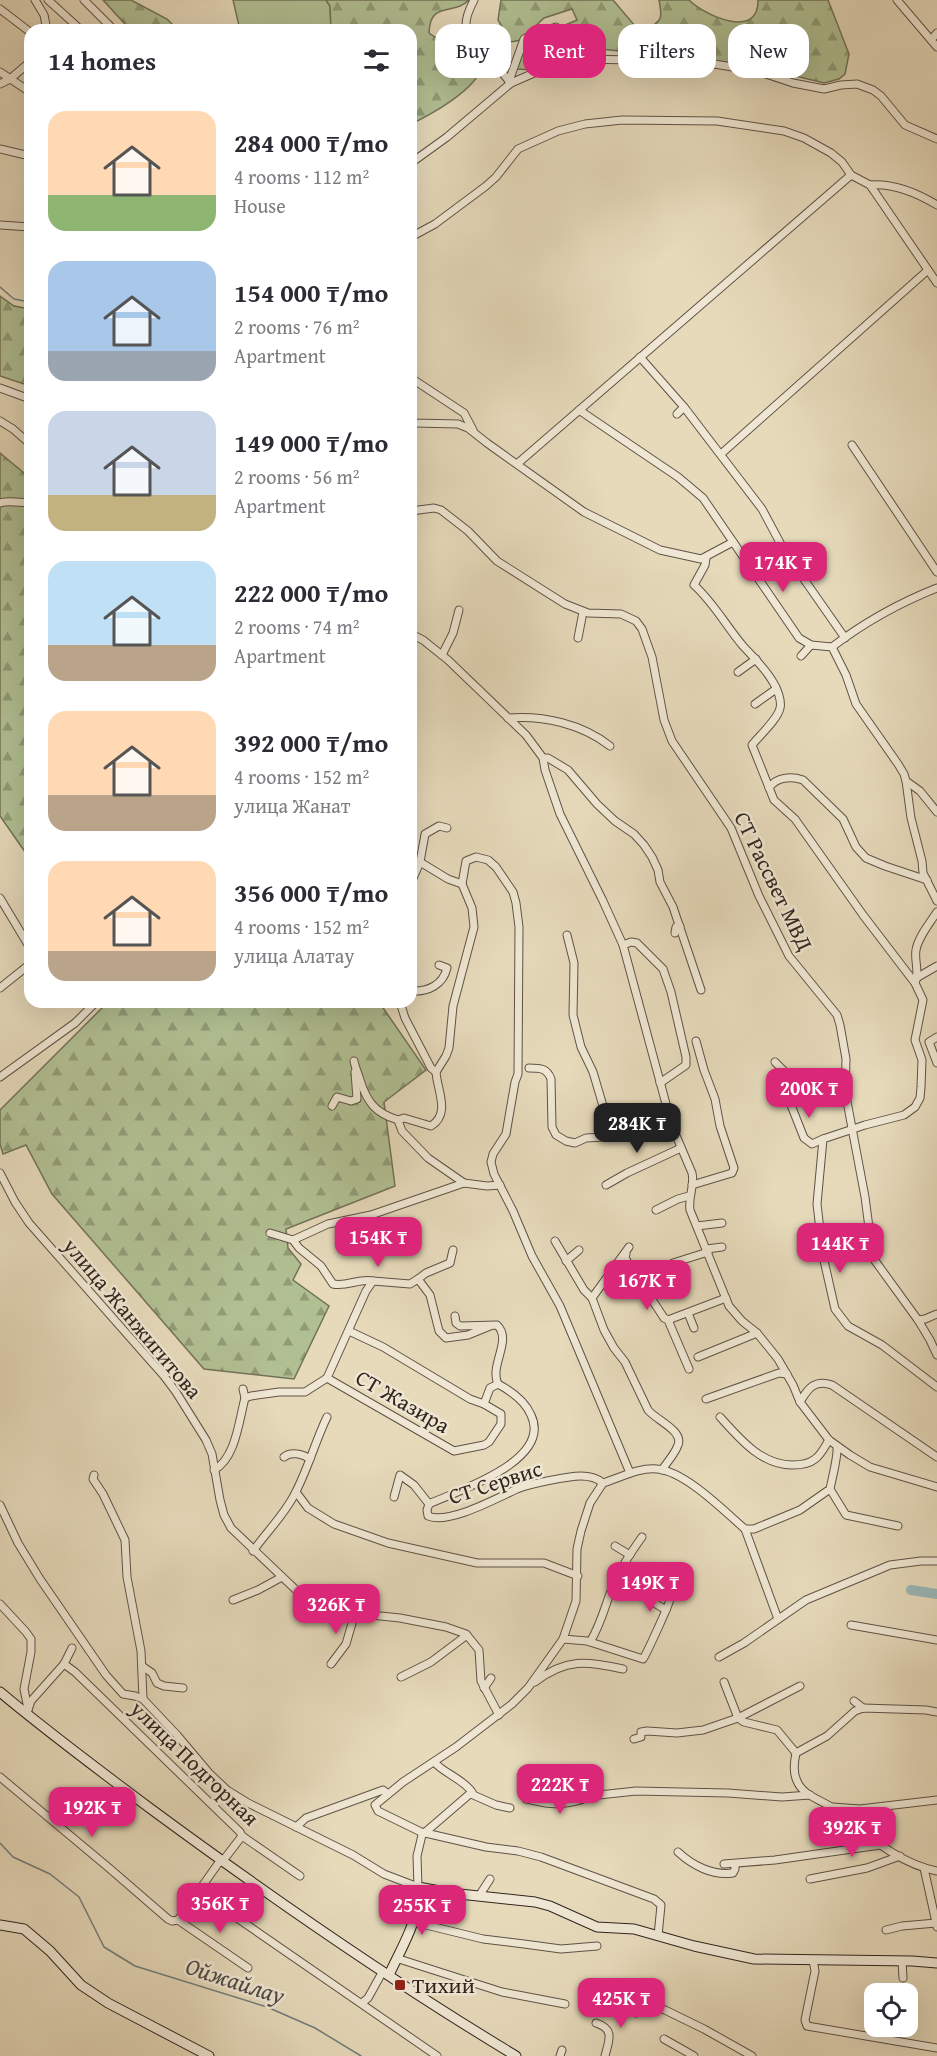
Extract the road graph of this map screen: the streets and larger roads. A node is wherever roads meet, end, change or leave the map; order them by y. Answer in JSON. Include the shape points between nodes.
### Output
{"nodes":[{"id":1,"x":35,"y":0,"type":"edge"},
{"id":2,"x":48,"y":0,"type":"edge"},
{"id":3,"x":84,"y":0,"type":"edge"},
{"id":4,"x":474,"y":0,"type":"edge"},
{"id":5,"x":897,"y":0,"type":"edge"},
{"id":6,"x":0,"y":9,"type":"edge"},
{"id":7,"x":46,"y":24,"type":"edge"},
{"id":8,"x":74,"y":24,"type":"edge"},
{"id":9,"x":108,"y":24,"type":"edge"},
{"id":10,"x":24,"y":27,"type":"edge"},
{"id":11,"x":937,"y":33,"type":"edge"},
{"id":12,"x":931,"y":40,"type":"junction"},
{"id":13,"x":523,"y":42,"type":"edge"},
{"id":14,"x":937,"y":48,"type":"edge"},
{"id":15,"x":24,"y":67,"type":"edge"},
{"id":16,"x":0,"y":72,"type":"edge"},
{"id":17,"x":10,"y":79,"type":"junction"},
{"id":18,"x":510,"y":82,"type":"junction"},
{"id":19,"x":0,"y":84,"type":"edge"},
{"id":20,"x":24,"y":88,"type":"edge"},
{"id":21,"x":937,"y":139,"type":"edge"},
{"id":22,"x":0,"y":149,"type":"edge"},
{"id":23,"x":24,"y":155,"type":"edge"},
{"id":24,"x":417,"y":159,"type":"edge"},
{"id":25,"x":851,"y":175,"type":"junction"},
{"id":26,"x":870,"y":185,"type":"junction"},
{"id":27,"x":937,"y":205,"type":"edge"},
{"id":28,"x":0,"y":225,"type":"edge"},
{"id":29,"x":24,"y":227,"type":"edge"},
{"id":30,"x":417,"y":234,"type":"edge"},
{"id":31,"x":928,"y":270,"type":"junction"},
{"id":32,"x":937,"y":283,"type":"edge"},
{"id":33,"x":640,"y":357,"type":"junction"},
{"id":34,"x":417,"y":382,"type":"edge"},
{"id":35,"x":0,"y":388,"type":"edge"},
{"id":36,"x":24,"y":397,"type":"edge"},
{"id":37,"x":684,"y":407,"type":"junction"},
{"id":38,"x":579,"y":410,"type":"junction"},
{"id":39,"x":677,"y":414,"type":"dead end"},
{"id":40,"x":0,"y":421,"type":"edge"},
{"id":41,"x":417,"y":422,"type":"edge"},
{"id":42,"x":473,"y":430,"type":"junction"},
{"id":43,"x":24,"y":439,"type":"edge"},
{"id":44,"x":852,"y":445,"type":"dead end"},
{"id":45,"x":721,"y":454,"type":"junction"},
{"id":46,"x":518,"y":464,"type":"junction"},
{"id":47,"x":0,"y":503,"type":"edge"},
{"id":48,"x":24,"y":503,"type":"edge"},
{"id":49,"x":417,"y":511,"type":"edge"},
{"id":50,"x":733,"y":542,"type":"junction"},
{"id":51,"x":706,"y":558,"type":"junction"},
{"id":52,"x":937,"y":572,"type":"edge"},
{"id":53,"x":937,"y":588,"type":"edge"},
{"id":54,"x":459,"y":610,"type":"dead end"},
{"id":55,"x":583,"y":612,"type":"junction"},
{"id":56,"x":417,"y":637,"type":"edge"},
{"id":57,"x":578,"y":638,"type":"dead end"},
{"id":58,"x":845,"y":638,"type":"junction"},
{"id":59,"x":811,"y":645,"type":"junction"},
{"id":60,"x":832,"y":648,"type":"junction"},
{"id":61,"x":442,"y":656,"type":"junction"},
{"id":62,"x":801,"y":656,"type":"dead end"},
{"id":63,"x":756,"y":659,"type":"junction"},
{"id":64,"x":738,"y":672,"type":"dead end"},
{"id":65,"x":776,"y":689,"type":"junction"},
{"id":66,"x":755,"y":704,"type":"dead end"},
{"id":67,"x":508,"y":718,"type":"junction"},
{"id":68,"x":610,"y":746,"type":"dead end"},
{"id":69,"x":543,"y":758,"type":"junction"},
{"id":70,"x":906,"y":781,"type":"junction"},
{"id":71,"x":769,"y":788,"type":"junction"},
{"id":72,"x":937,"y":812,"type":"edge"},
{"id":73,"x":447,"y":828,"type":"dead end"},
{"id":74,"x":419,"y":863,"type":"junction"},
{"id":75,"x":417,"y":868,"type":"edge"},
{"id":76,"x":927,"y":880,"type":"junction"},
{"id":77,"x":462,"y":884,"type":"junction"},
{"id":78,"x":0,"y":898,"type":"edge"},
{"id":79,"x":937,"y":901,"type":"edge"},
{"id":80,"x":937,"y":913,"type":"edge"},
{"id":81,"x":567,"y":935,"type":"dead end"},
{"id":82,"x":24,"y":938,"type":"edge"},
{"id":83,"x":622,"y":945,"type":"junction"},
{"id":84,"x":439,"y":965,"type":"dead end"},
{"id":85,"x":937,"y":966,"type":"edge"},
{"id":86,"x":24,"y":969,"type":"edge"},
{"id":87,"x":916,"y":980,"type":"junction"},
{"id":88,"x":0,"y":988,"type":"edge"},
{"id":89,"x":417,"y":990,"type":"edge"},
{"id":90,"x":701,"y":990,"type":"dead end"},
{"id":91,"x":90,"y":1008,"type":"edge"},
{"id":92,"x":402,"y":1008,"type":"edge"},
{"id":93,"x":937,"y":1037,"type":"edge"},
{"id":94,"x":696,"y":1041,"type":"dead end"},
{"id":95,"x":775,"y":1062,"type":"dead end"},
{"id":96,"x":937,"y":1063,"type":"edge"},
{"id":97,"x":529,"y":1068,"type":"dead end"},
{"id":98,"x":436,"y":1072,"type":"junction"},
{"id":99,"x":0,"y":1077,"type":"edge"},
{"id":100,"x":660,"y":1083,"type":"junction"},
{"id":101,"x":332,"y":1106,"type":"dead end"},
{"id":102,"x":398,"y":1120,"type":"junction"},
{"id":103,"x":672,"y":1126,"type":"junction"},
{"id":104,"x":852,"y":1130,"type":"junction"},
{"id":105,"x":632,"y":1132,"type":"junction"},
{"id":106,"x":823,"y":1139,"type":"junction"},
{"id":107,"x":681,"y":1148,"type":"junction"},
{"id":108,"x":0,"y":1173,"type":"edge"},
{"id":109,"x":464,"y":1183,"type":"junction"},
{"id":110,"x":500,"y":1185,"type":"junction"},
{"id":111,"x":606,"y":1185,"type":"dead end"},
{"id":112,"x":692,"y":1185,"type":"junction"},
{"id":113,"x":689,"y":1196,"type":"junction"},
{"id":114,"x":656,"y":1210,"type":"dead end"},
{"id":115,"x":723,"y":1222,"type":"dead end"},
{"id":116,"x":697,"y":1226,"type":"junction"},
{"id":117,"x":270,"y":1233,"type":"dead end"},
{"id":118,"x":293,"y":1240,"type":"junction"},
{"id":119,"x":555,"y":1241,"type":"dead end"},
{"id":120,"x":722,"y":1247,"type":"dead end"},
{"id":121,"x":453,"y":1250,"type":"dead end"},
{"id":122,"x":579,"y":1250,"type":"dead end"},
{"id":123,"x":707,"y":1251,"type":"junction"},
{"id":124,"x":566,"y":1261,"type":"junction"},
{"id":125,"x":674,"y":1263,"type":"dead end"},
{"id":126,"x":418,"y":1279,"type":"junction"},
{"id":127,"x":369,"y":1282,"type":"junction"},
{"id":128,"x":592,"y":1298,"type":"junction"},
{"id":129,"x":726,"y":1298,"type":"junction"},
{"id":130,"x":688,"y":1313,"type":"junction"},
{"id":131,"x":937,"y":1314,"type":"edge"},
{"id":132,"x":455,"y":1316,"type":"dead end"},
{"id":133,"x":668,"y":1320,"type":"junction"},
{"id":134,"x":918,"y":1320,"type":"junction"},
{"id":135,"x":490,"y":1326,"type":"junction"},
{"id":136,"x":694,"y":1328,"type":"dead end"},
{"id":137,"x":349,"y":1331,"type":"junction"},
{"id":138,"x":757,"y":1333,"type":"junction"},
{"id":139,"x":937,"y":1355,"type":"edge"},
{"id":140,"x":698,"y":1357,"type":"dead end"},
{"id":141,"x":689,"y":1369,"type":"dead end"},
{"id":142,"x":787,"y":1374,"type":"junction"},
{"id":143,"x":327,"y":1378,"type":"junction"},
{"id":144,"x":498,"y":1384,"type":"junction"},
{"id":145,"x":937,"y":1387,"type":"edge"},
{"id":146,"x":243,"y":1389,"type":"dead end"},
{"id":147,"x":244,"y":1398,"type":"junction"},
{"id":148,"x":706,"y":1400,"type":"dead end"},
{"id":149,"x":800,"y":1402,"type":"junction"},
{"id":150,"x":484,"y":1404,"type":"junction"},
{"id":151,"x":327,"y":1417,"type":"dead end"},
{"id":152,"x":720,"y":1417,"type":"dead end"},
{"id":153,"x":829,"y":1440,"type":"junction"},
{"id":154,"x":837,"y":1447,"type":"junction"},
{"id":155,"x":284,"y":1457,"type":"dead end"},
{"id":156,"x":937,"y":1457,"type":"edge"},
{"id":157,"x":310,"y":1459,"type":"junction"},
{"id":158,"x":214,"y":1470,"type":"junction"},
{"id":159,"x":662,"y":1470,"type":"junction"},
{"id":160,"x":630,"y":1473,"type":"junction"},
{"id":161,"x":94,"y":1475,"type":"dead end"},
{"id":162,"x":603,"y":1483,"type":"junction"},
{"id":163,"x":937,"y":1487,"type":"edge"},
{"id":164,"x":830,"y":1489,"type":"junction"},
{"id":165,"x":296,"y":1492,"type":"junction"},
{"id":166,"x":394,"y":1497,"type":"dead end"},
{"id":167,"x":429,"y":1504,"type":"junction"},
{"id":168,"x":0,"y":1505,"type":"edge"},
{"id":169,"x":898,"y":1526,"type":"dead end"},
{"id":170,"x":745,"y":1529,"type":"junction"},
{"id":171,"x":642,"y":1537,"type":"dead end"},
{"id":172,"x":615,"y":1546,"type":"dead end"},
{"id":173,"x":253,"y":1551,"type":"junction"},
{"id":174,"x":630,"y":1555,"type":"junction"},
{"id":175,"x":937,"y":1561,"type":"edge"},
{"id":176,"x":665,"y":1571,"type":"dead end"},
{"id":177,"x":578,"y":1576,"type":"junction"},
{"id":178,"x":282,"y":1577,"type":"junction"},
{"id":179,"x":232,"y":1600,"type":"dead end"},
{"id":180,"x":0,"y":1604,"type":"edge"},
{"id":181,"x":656,"y":1604,"type":"dead end"},
{"id":182,"x":666,"y":1610,"type":"junction"},
{"id":183,"x":355,"y":1613,"type":"junction"},
{"id":184,"x":778,"y":1618,"type":"junction"},
{"id":185,"x":851,"y":1625,"type":"dead end"},
{"id":186,"x":467,"y":1635,"type":"junction"},
{"id":187,"x":566,"y":1637,"type":"junction"},
{"id":188,"x":937,"y":1640,"type":"edge"},
{"id":189,"x":590,"y":1642,"type":"junction"},
{"id":190,"x":72,"y":1648,"type":"dead end"},
{"id":191,"x":719,"y":1657,"type":"dead end"},
{"id":192,"x":331,"y":1664,"type":"dead end"},
{"id":193,"x":67,"y":1666,"type":"junction"},
{"id":194,"x":142,"y":1666,"type":"junction"},
{"id":195,"x":623,"y":1669,"type":"dead end"},
{"id":196,"x":401,"y":1677,"type":"dead end"},
{"id":197,"x":491,"y":1678,"type":"dead end"},
{"id":198,"x":724,"y":1682,"type":"dead end"},
{"id":199,"x":800,"y":1686,"type":"dead end"},
{"id":200,"x":183,"y":1688,"type":"dead end"},
{"id":201,"x":484,"y":1688,"type":"junction"},
{"id":202,"x":528,"y":1688,"type":"junction"},
{"id":203,"x":0,"y":1692,"type":"edge"},
{"id":204,"x":143,"y":1699,"type":"junction"},
{"id":205,"x":854,"y":1701,"type":"dead end"},
{"id":206,"x":863,"y":1708,"type":"junction"},
{"id":207,"x":28,"y":1712,"type":"junction"},
{"id":208,"x":937,"y":1712,"type":"edge"},
{"id":209,"x":499,"y":1715,"type":"junction"},
{"id":210,"x":738,"y":1718,"type":"junction"},
{"id":211,"x":634,"y":1739,"type":"dead end"},
{"id":212,"x":796,"y":1753,"type":"junction"},
{"id":213,"x":434,"y":1762,"type":"junction"},
{"id":214,"x":0,"y":1778,"type":"edge"},
{"id":215,"x":807,"y":1792,"type":"junction"},
{"id":216,"x":388,"y":1794,"type":"junction"},
{"id":217,"x":471,"y":1794,"type":"junction"},
{"id":218,"x":526,"y":1799,"type":"dead end"},
{"id":219,"x":937,"y":1800,"type":"edge"},
{"id":220,"x":832,"y":1807,"type":"junction"},
{"id":221,"x":510,"y":1808,"type":"dead end"},
{"id":222,"x":296,"y":1827,"type":"junction"},
{"id":223,"x":425,"y":1833,"type":"junction"},
{"id":224,"x":242,"y":1836,"type":"junction"},
{"id":225,"x":880,"y":1845,"type":"junction"},
{"id":226,"x":678,"y":1852,"type":"dead end"},
{"id":227,"x":900,"y":1856,"type":"junction"},
{"id":228,"x":221,"y":1862,"type":"junction"},
{"id":229,"x":724,"y":1864,"type":"dead end"},
{"id":230,"x":735,"y":1864,"type":"junction"},
{"id":231,"x":924,"y":1868,"type":"junction"},
{"id":232,"x":937,"y":1871,"type":"edge"},
{"id":233,"x":300,"y":1876,"type":"dead end"},
{"id":234,"x":490,"y":1879,"type":"dead end"},
{"id":235,"x":810,"y":1879,"type":"dead end"},
{"id":236,"x":418,"y":1887,"type":"junction"},
{"id":237,"x":198,"y":1891,"type":"junction"},
{"id":238,"x":479,"y":1896,"type":"junction"},
{"id":239,"x":178,"y":1920,"type":"junction"},
{"id":240,"x":414,"y":1922,"type":"junction"},
{"id":241,"x":0,"y":1925,"type":"edge"},
{"id":242,"x":936,"y":1925,"type":"edge"},
{"id":243,"x":886,"y":1930,"type":"dead end"},
{"id":244,"x":658,"y":1936,"type":"junction"},
{"id":245,"x":597,"y":1946,"type":"dead end"},
{"id":246,"x":399,"y":1959,"type":"junction"},
{"id":247,"x":813,"y":1960,"type":"junction"},
{"id":248,"x":902,"y":1961,"type":"junction"},
{"id":249,"x":937,"y":1963,"type":"edge"},
{"id":250,"x":249,"y":1968,"type":"dead end"},
{"id":251,"x":386,"y":1973,"type":"junction"},
{"id":252,"x":903,"y":1978,"type":"dead end"},
{"id":253,"x":362,"y":2003,"type":"junction"},
{"id":254,"x":565,"y":2004,"type":"dead end"},
{"id":255,"x":636,"y":2013,"type":"dead end"},
{"id":256,"x":596,"y":2023,"type":"dead end"},
{"id":257,"x":664,"y":2039,"type":"dead end"},
{"id":258,"x":937,"y":2048,"type":"edge"},
{"id":259,"x":209,"y":2056,"type":"edge"},
{"id":260,"x":438,"y":2056,"type":"edge"},
{"id":261,"x":516,"y":2056,"type":"edge"},
{"id":262,"x":605,"y":2056,"type":"edge"},
{"id":263,"x":694,"y":2056,"type":"edge"},
{"id":264,"x":752,"y":2056,"type":"edge"}],
"edges":[{"from":1,"to":7,"type":"street"},
{"from":2,"to":8,"type":"street"},
{"from":3,"to":9,"type":"street"},
{"from":4,"to":18,"type":"street","via":[[469,9],[467,34]]},
{"from":5,"to":12,"type":"street"},
{"from":6,"to":10,"type":"street"},
{"from":11,"to":12,"type":"street"},
{"from":12,"to":14,"type":"street"},
{"from":13,"to":18,"type":"street"},
{"from":15,"to":17,"type":"street"},
{"from":16,"to":17,"type":"street"},
{"from":17,"to":19,"type":"street"},
{"from":17,"to":20,"type":"street"},
{"from":18,"to":21,"type":"street","via":[[576,59],[702,62],[757,71],[824,89],[864,86],[881,96],[905,125]]},
{"from":18,"to":24,"type":"street"},
{"from":22,"to":23,"type":"street"},
{"from":25,"to":26,"type":"street"},
{"from":25,"to":30,"type":"street","via":[[831,153],[784,131],[717,121],[622,120],[585,124],[518,149],[486,186]]},
{"from":25,"to":33,"type":"street"},
{"from":26,"to":27,"type":"street","via":[[908,190]]},
{"from":26,"to":31,"type":"street"},
{"from":28,"to":29,"type":"street"},
{"from":31,"to":32,"type":"street"},
{"from":31,"to":45,"type":"street"},
{"from":33,"to":37,"type":"street"},
{"from":33,"to":38,"type":"street"},
{"from":34,"to":42,"type":"street","via":[[464,413]]},
{"from":35,"to":36,"type":"street"},
{"from":37,"to":39,"type":"street"},
{"from":37,"to":45,"type":"street"},
{"from":38,"to":46,"type":"street"},
{"from":38,"to":50,"type":"street","via":[[698,493]]},
{"from":40,"to":43,"type":"street"},
{"from":41,"to":42,"type":"street","via":[[458,424]]},
{"from":42,"to":46,"type":"street"},
{"from":44,"to":52,"type":"street"},
{"from":45,"to":58,"type":"street","via":[[762,509],[785,552]]},
{"from":46,"to":51,"type":"street","via":[[590,516],[653,548]]},
{"from":47,"to":48,"type":"street"},
{"from":49,"to":55,"type":"street","via":[[441,510],[497,561]]},
{"from":50,"to":51,"type":"street"},
{"from":50,"to":59,"type":"street","via":[[799,638]]},
{"from":51,"to":63,"type":"street","via":[[694,585],[709,598]]},
{"from":53,"to":58,"type":"street","via":[[900,604]]},
{"from":54,"to":61,"type":"street"},
{"from":55,"to":57,"type":"street"},
{"from":55,"to":104,"type":"street","name":"СТ Рассвет МВД","via":[[621,614],[636,621],[642,629],[672,741],[731,828],[789,956],[837,1015],[846,1059],[845,1090]]},
{"from":56,"to":61,"type":"street"},
{"from":58,"to":60,"type":"street"},
{"from":59,"to":60,"type":"street"},
{"from":59,"to":62,"type":"street"},
{"from":60,"to":70,"type":"street","via":[[856,704]]},
{"from":61,"to":67,"type":"street"},
{"from":63,"to":64,"type":"street"},
{"from":63,"to":65,"type":"street"},
{"from":65,"to":66,"type":"street"},
{"from":65,"to":71,"type":"street","via":[[780,708],[752,745]]},
{"from":67,"to":68,"type":"street","via":[[533,717],[556,722],[597,736]]},
{"from":67,"to":69,"type":"street"},
{"from":69,"to":83,"type":"street","via":[[560,814]]},
{"from":69,"to":90,"type":"street","via":[[568,770],[597,804],[644,845],[658,870]]},
{"from":70,"to":72,"type":"street"},
{"from":70,"to":76,"type":"street"},
{"from":71,"to":76,"type":"street","via":[[784,779],[803,780],[843,819],[856,847],[866,858]]},
{"from":71,"to":87,"type":"street","via":[[774,800],[795,819],[863,915]]},
{"from":73,"to":74,"type":"street","via":[[439,826],[426,834]]},
{"from":74,"to":75,"type":"street"},
{"from":74,"to":77,"type":"street"},
{"from":76,"to":79,"type":"street"},
{"from":77,"to":98,"type":"street","via":[[472,908],[474,927],[454,1000],[449,1048]]},
{"from":77,"to":110,"type":"street","via":[[469,858],[488,860],[513,892],[519,927],[519,1074],[506,1134],[491,1162]]},
{"from":78,"to":82,"type":"street"},
{"from":80,"to":87,"type":"street","via":[[916,950]]},
{"from":81,"to":105,"type":"street","via":[[574,963],[573,1015],[580,1047],[593,1072],[606,1116],[624,1132]]},
{"from":83,"to":100,"type":"street"},
{"from":83,"to":100,"type":"street","via":[[631,942],[642,946],[661,966],[671,992],[686,1065]]},
{"from":84,"to":89,"type":"street","via":[[447,968],[442,980],[429,989]]},
{"from":85,"to":87,"type":"street"},
{"from":86,"to":88,"type":"street"},
{"from":87,"to":104,"type":"street","via":[[923,1000],[915,1040],[922,1060],[918,1103],[904,1115]]},
{"from":91,"to":99,"type":"street"},
{"from":92,"to":98,"type":"street"},
{"from":93,"to":96,"type":"street","via":[[929,1042]]},
{"from":94,"to":112,"type":"street","via":[[734,1171]]},
{"from":95,"to":106,"type":"street","via":[[799,1091],[789,1100],[806,1142],[812,1144]]},
{"from":97,"to":105,"type":"street","via":[[544,1069],[550,1076],[552,1127],[560,1138],[575,1143]]},
{"from":98,"to":102,"type":"street","via":[[442,1103],[438,1120],[428,1126],[404,1118]]},
{"from":100,"to":103,"type":"street"},
{"from":101,"to":102,"type":"street","via":[[337,1096],[357,1099],[354,1062],[366,1098],[380,1112]]},
{"from":102,"to":109,"type":"street","via":[[402,1131],[428,1158]]},
{"from":103,"to":105,"type":"street"},
{"from":103,"to":107,"type":"street"},
{"from":104,"to":106,"type":"street"},
{"from":104,"to":134,"type":"street","name":"СТ Рассвет МВД","via":[[873,1257]]},
{"from":106,"to":145,"type":"street","via":[[818,1204],[823,1256],[835,1309],[849,1326],[882,1345]]},
{"from":107,"to":111,"type":"street"},
{"from":107,"to":112,"type":"street","via":[[692,1173]]},
{"from":108,"to":158,"type":"street","name":"улица Жанжигитова","via":[[29,1223],[176,1392],[206,1440]]},
{"from":109,"to":110,"type":"street"},
{"from":109,"to":118,"type":"street","via":[[371,1215],[328,1224]]},
{"from":110,"to":160,"type":"street","via":[[560,1306]]},
{"from":112,"to":113,"type":"street"},
{"from":113,"to":114,"type":"street"},
{"from":113,"to":116,"type":"street"},
{"from":115,"to":116,"type":"street"},
{"from":116,"to":123,"type":"street"},
{"from":117,"to":118,"type":"street"},
{"from":118,"to":127,"type":"street","via":[[321,1266],[333,1284]]},
{"from":119,"to":124,"type":"street"},
{"from":120,"to":123,"type":"street"},
{"from":121,"to":126,"type":"street","via":[[450,1263]]},
{"from":122,"to":124,"type":"street"},
{"from":123,"to":125,"type":"street"},
{"from":123,"to":129,"type":"street"},
{"from":124,"to":128,"type":"street"},
{"from":126,"to":127,"type":"street","via":[[410,1284]]},
{"from":126,"to":135,"type":"street","via":[[430,1295],[444,1337],[468,1335]]},
{"from":127,"to":137,"type":"street"},
{"from":128,"to":133,"type":"street","via":[[627,1250],[625,1258]]},
{"from":128,"to":159,"type":"street","via":[[604,1330],[626,1362],[648,1410],[679,1437]]},
{"from":129,"to":130,"type":"street"},
{"from":129,"to":138,"type":"street","via":[[731,1310]]},
{"from":130,"to":133,"type":"street"},
{"from":130,"to":136,"type":"street"},
{"from":131,"to":134,"type":"street"},
{"from":132,"to":135,"type":"street","via":[[460,1326]]},
{"from":133,"to":141,"type":"street"},
{"from":134,"to":139,"type":"street","name":"СТ Рассвет МВД"},
{"from":135,"to":144,"type":"street","via":[[497,1325],[504,1337],[496,1371]]},
{"from":137,"to":143,"type":"street"},
{"from":137,"to":150,"type":"street"},
{"from":138,"to":140,"type":"street"},
{"from":138,"to":142,"type":"street"},
{"from":142,"to":148,"type":"street","via":[[779,1373]]},
{"from":142,"to":149,"type":"street"},
{"from":143,"to":147,"type":"street","via":[[305,1392]]},
{"from":143,"to":150,"type":"street","name":"СТ Жазира","via":[[454,1451],[484,1445],[499,1429],[501,1414]]},
{"from":144,"to":150,"type":"street","name":"СТ Жазира","via":[[490,1388]]},
{"from":144,"to":167,"type":"street","name":"СТ Сервис","via":[[520,1399],[530,1413],[535,1428],[530,1443],[492,1478]]},
{"from":146,"to":147,"type":"street"},
{"from":147,"to":158,"type":"street","via":[[235,1440],[222,1464]]},
{"from":149,"to":153,"type":"street"},
{"from":149,"to":156,"type":"street","via":[[816,1384],[832,1385]]},
{"from":151,"to":157,"type":"street"},
{"from":152,"to":153,"type":"street","via":[[762,1457],[782,1465],[815,1459]]},
{"from":153,"to":154,"type":"street"},
{"from":154,"to":163,"type":"street","via":[[870,1467]]},
{"from":154,"to":164,"type":"street"},
{"from":155,"to":157,"type":"street","via":[[292,1454]]},
{"from":157,"to":165,"type":"street"},
{"from":158,"to":173,"type":"street","name":"улица Жанжигитова","via":[[226,1521]]},
{"from":159,"to":160,"type":"street"},
{"from":159,"to":170,"type":"street","via":[[694,1486]]},
{"from":160,"to":162,"type":"street"},
{"from":161,"to":194,"type":"street","via":[[124,1540]]},
{"from":162,"to":167,"type":"street","name":"СТ Сервис","via":[[594,1477],[580,1476],[522,1487],[472,1510],[435,1518],[428,1516]]},
{"from":162,"to":177,"type":"street","via":[[590,1503],[581,1531]]},
{"from":164,"to":169,"type":"street","via":[[846,1515]]},
{"from":164,"to":170,"type":"street","via":[[800,1510],[754,1530]]},
{"from":165,"to":173,"type":"street"},
{"from":165,"to":177,"type":"street","via":[[308,1508],[334,1524],[387,1543],[477,1563],[544,1563]]},
{"from":166,"to":167,"type":"street","via":[[400,1475]]},
{"from":168,"to":204,"type":"street","via":[[40,1579],[106,1675],[123,1694]]},
{"from":170,"to":184,"type":"street"},
{"from":171,"to":174,"type":"street"},
{"from":172,"to":174,"type":"street"},
{"from":173,"to":178,"type":"street","name":"улица Жанжигитова"},
{"from":174,"to":189,"type":"street"},
{"from":175,"to":184,"type":"street","via":[[890,1565],[806,1600]]},
{"from":176,"to":182,"type":"street","via":[[670,1602]]},
{"from":177,"to":187,"type":"street"},
{"from":178,"to":179,"type":"street"},
{"from":178,"to":183,"type":"street","name":"улица Жанжигитова","via":[[317,1606]]},
{"from":180,"to":207,"type":"street","via":[[31,1640],[24,1689]]},
{"from":181,"to":182,"type":"street"},
{"from":182,"to":189,"type":"street","via":[[643,1659]]},
{"from":183,"to":186,"type":"street","name":"улица Жанжигитова","via":[[438,1626]]},
{"from":183,"to":192,"type":"street","via":[[343,1651]]},
{"from":184,"to":191,"type":"street"},
{"from":185,"to":188,"type":"street"},
{"from":186,"to":196,"type":"street","via":[[431,1662]]},
{"from":186,"to":201,"type":"street","via":[[478,1650]]},
{"from":187,"to":189,"type":"street"},
{"from":187,"to":202,"type":"street"},
{"from":190,"to":193,"type":"street"},
{"from":193,"to":207,"type":"street","via":[[31,1701]]},
{"from":193,"to":224,"type":"street","name":"улица Подгорная"},
{"from":194,"to":200,"type":"street","via":[[157,1683]]},
{"from":194,"to":204,"type":"street"},
{"from":195,"to":202,"type":"street","via":[[566,1665]]},
{"from":197,"to":201,"type":"street"},
{"from":198,"to":210,"type":"street"},
{"from":199,"to":210,"type":"street"},
{"from":201,"to":209,"type":"street"},
{"from":202,"to":209,"type":"street"},
{"from":203,"to":207,"type":"street"},
{"from":204,"to":222,"type":"street","via":[[223,1787]]},
{"from":205,"to":206,"type":"street"},
{"from":206,"to":208,"type":"street"},
{"from":206,"to":212,"type":"street","via":[[827,1736]]},
{"from":207,"to":228,"type":"street"},
{"from":209,"to":213,"type":"street"},
{"from":210,"to":211,"type":"street","via":[[696,1731],[641,1732],[641,1737]]},
{"from":210,"to":212,"type":"street","via":[[781,1732]]},
{"from":212,"to":215,"type":"street","via":[[796,1780]]},
{"from":213,"to":216,"type":"street"},
{"from":213,"to":217,"type":"street","via":[[463,1782]]},
{"from":214,"to":239,"type":"street","via":[[168,1919]]},
{"from":215,"to":218,"type":"street","via":[[782,1797],[636,1791],[555,1803]]},
{"from":215,"to":220,"type":"street"},
{"from":216,"to":222,"type":"street","via":[[383,1790],[306,1818]]},
{"from":216,"to":223,"type":"street","via":[[375,1805],[378,1811]]},
{"from":217,"to":221,"type":"street"},
{"from":217,"to":223,"type":"street"},
{"from":219,"to":220,"type":"street","via":[[860,1809]]},
{"from":220,"to":225,"type":"street"},
{"from":222,"to":236,"type":"street","via":[[384,1874]]},
{"from":223,"to":236,"type":"street","via":[[417,1856]]},
{"from":223,"to":244,"type":"street","via":[[542,1857],[654,1899],[661,1905]]},
{"from":224,"to":228,"type":"street"},
{"from":224,"to":233,"type":"street","name":"улица Подгорная"},
{"from":225,"to":227,"type":"street"},
{"from":225,"to":230,"type":"street"},
{"from":226,"to":230,"type":"street","via":[[696,1866],[725,1874],[733,1873]]},
{"from":227,"to":231,"type":"street"},
{"from":227,"to":235,"type":"street","via":[[867,1868]]},
{"from":228,"to":237,"type":"street"},
{"from":228,"to":251,"type":"street"},
{"from":229,"to":230,"type":"street"},
{"from":231,"to":232,"type":"street"},
{"from":231,"to":242,"type":"street"},
{"from":234,"to":238,"type":"street"},
{"from":236,"to":238,"type":"street"},
{"from":236,"to":240,"type":"street"},
{"from":237,"to":239,"type":"street"},
{"from":237,"to":253,"type":"street"},
{"from":238,"to":244,"type":"street","via":[[534,1902],[597,1927],[633,1929]]},
{"from":239,"to":250,"type":"street"},
{"from":240,"to":245,"type":"street","via":[[518,1944],[561,1949]]},
{"from":240,"to":246,"type":"street"},
{"from":241,"to":259,"type":"street","via":[[24,1929],[81,1985]]},
{"from":242,"to":243,"type":"street"},
{"from":244,"to":247,"type":"street","via":[[754,1959]]},
{"from":246,"to":251,"type":"street"},
{"from":246,"to":254,"type":"street","via":[[502,1992]]},
{"from":247,"to":248,"type":"street"},
{"from":247,"to":258,"type":"street","via":[[807,2026]]},
{"from":248,"to":249,"type":"street"},
{"from":248,"to":252,"type":"street"},
{"from":251,"to":253,"type":"street"},
{"from":251,"to":261,"type":"street"},
{"from":253,"to":260,"type":"street"},
{"from":255,"to":264,"type":"street","via":[[645,2004],[655,2007]]},
{"from":256,"to":262,"type":"street","via":[[608,2030]]},
{"from":257,"to":263,"type":"street"}]}
